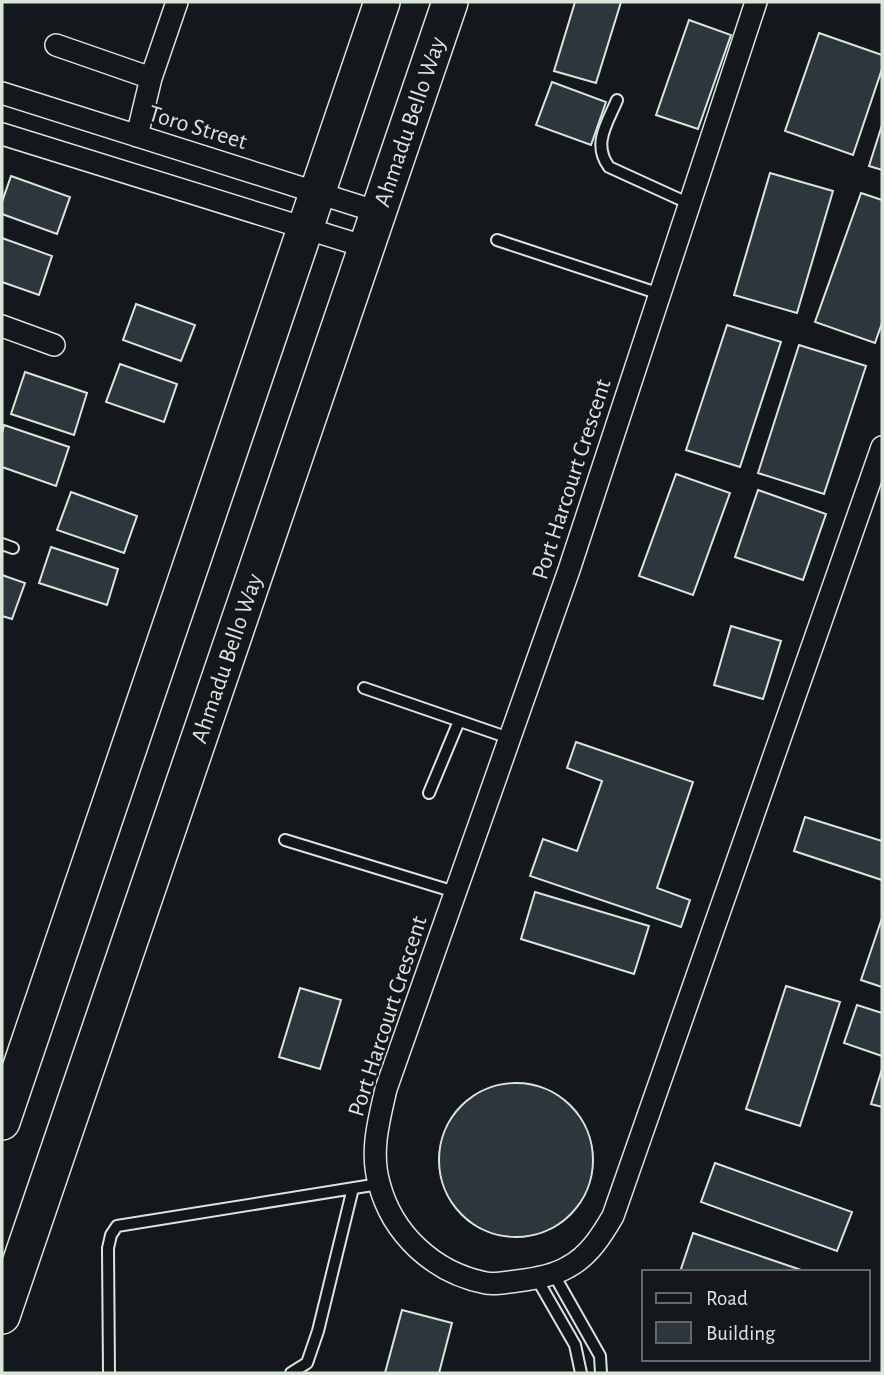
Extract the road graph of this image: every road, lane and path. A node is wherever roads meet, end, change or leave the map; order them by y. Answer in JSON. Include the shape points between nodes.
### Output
{"nodes":[{"id":1,"x":177,"y":2,"type":"edge"},
{"id":2,"x":382,"y":2,"type":"edge"},
{"id":3,"x":450,"y":2,"type":"edge"},
{"id":4,"x":756,"y":2,"type":"edge"},
{"id":5,"x":56,"y":45,"type":"dead end"},
{"id":6,"x":151,"y":78,"type":"junction"},
{"id":7,"x":2,"y":93,"type":"edge"},
{"id":8,"x":617,"y":100,"type":"dead end"},
{"id":9,"x":2,"y":134,"type":"edge"},
{"id":10,"x":137,"y":136,"type":"junction"},
{"id":11,"x":318,"y":192,"type":"junction"},
{"id":12,"x":690,"y":204,"type":"junction"},
{"id":13,"x":378,"y":212,"type":"junction"},
{"id":14,"x":306,"y":227,"type":"junction"},
{"id":15,"x":497,"y":240,"type":"dead end"},
{"id":16,"x":366,"y":247,"type":"junction"},
{"id":17,"x":660,"y":294,"type":"junction"},
{"id":18,"x":3,"y":329,"type":"edge"},
{"id":19,"x":54,"y":345,"type":"dead end"},
{"id":20,"x":882,"y":447,"type":"edge"},
{"id":21,"x":2,"y":544,"type":"edge"},
{"id":22,"x":13,"y":548,"type":"dead end"},
{"id":23,"x":365,"y":688,"type":"dead end"},
{"id":24,"x":459,"y":721,"type":"junction"},
{"id":25,"x":509,"y":738,"type":"junction"},
{"id":26,"x":429,"y":793,"type":"dead end"},
{"id":27,"x":285,"y":839,"type":"dead end"},
{"id":28,"x":455,"y":892,"type":"junction"},
{"id":29,"x":2,"y":1122,"type":"edge"},
{"id":30,"x":379,"y":1184,"type":"junction"},
{"id":31,"x":353,"y":1188,"type":"junction"},
{"id":32,"x":545,"y":1276,"type":"junction"},
{"id":33,"x":2,"y":1316,"type":"edge"},
{"id":34,"x":109,"y":1373,"type":"edge"},
{"id":35,"x":291,"y":1373,"type":"edge"},
{"id":36,"x":581,"y":1373,"type":"edge"},
{"id":37,"x":601,"y":1373,"type":"edge"}],
"edges":[{"from":1,"to":6,"type":"street"},
{"from":2,"to":11,"type":"main road"},
{"from":3,"to":13,"type":"main road","name":"Ahmadu Bello Way"},
{"from":4,"to":12,"type":"street","name":"Port Harcourt Crescent"},
{"from":5,"to":6,"type":"street"},
{"from":6,"to":10,"type":"street"},
{"from":7,"to":10,"type":"street","name":"Toro Street"},
{"from":8,"to":12,"type":"lane","via":[[600,143],[601,156],[609,167]]},
{"from":9,"to":14,"type":"street"},
{"from":10,"to":11,"type":"street","name":"Toro Street"},
{"from":11,"to":13,"type":"street","name":"Toro Street"},
{"from":11,"to":14,"type":"main road"},
{"from":12,"to":17,"type":"street","name":"Port Harcourt Crescent"},
{"from":13,"to":16,"type":"main road","name":"Ahmadu Bello Way"},
{"from":14,"to":16,"type":"street"},
{"from":14,"to":29,"type":"main road"},
{"from":15,"to":17,"type":"lane"},
{"from":16,"to":33,"type":"main road","name":"Ahmadu Bello Way"},
{"from":17,"to":25,"type":"street","name":"Port Harcourt Crescent"},
{"from":18,"to":19,"type":"street"},
{"from":20,"to":32,"type":"street","name":"Port Harcourt Crescent","via":[[613,1216],[599,1241],[569,1267]]},
{"from":21,"to":22,"type":"lane"},
{"from":23,"to":24,"type":"lane"},
{"from":24,"to":25,"type":"lane"},
{"from":24,"to":26,"type":"lane"},
{"from":25,"to":28,"type":"street","name":"Port Harcourt Crescent"},
{"from":27,"to":28,"type":"lane"},
{"from":28,"to":30,"type":"street","name":"Port Harcourt Crescent","via":[[386,1089],[374,1145]]},
{"from":30,"to":31,"type":"lane"},
{"from":30,"to":32,"type":"street","name":"Port Harcourt Crescent","via":[[396,1222],[415,1249],[443,1268],[487,1283]]},
{"from":31,"to":34,"type":"lane","via":[[117,1226],[108,1248]]},
{"from":31,"to":35,"type":"lane","via":[[318,1331],[307,1363]]},
{"from":32,"to":36,"type":"lane","via":[[575,1345]]},
{"from":32,"to":37,"type":"lane","via":[[600,1356]]}]}
